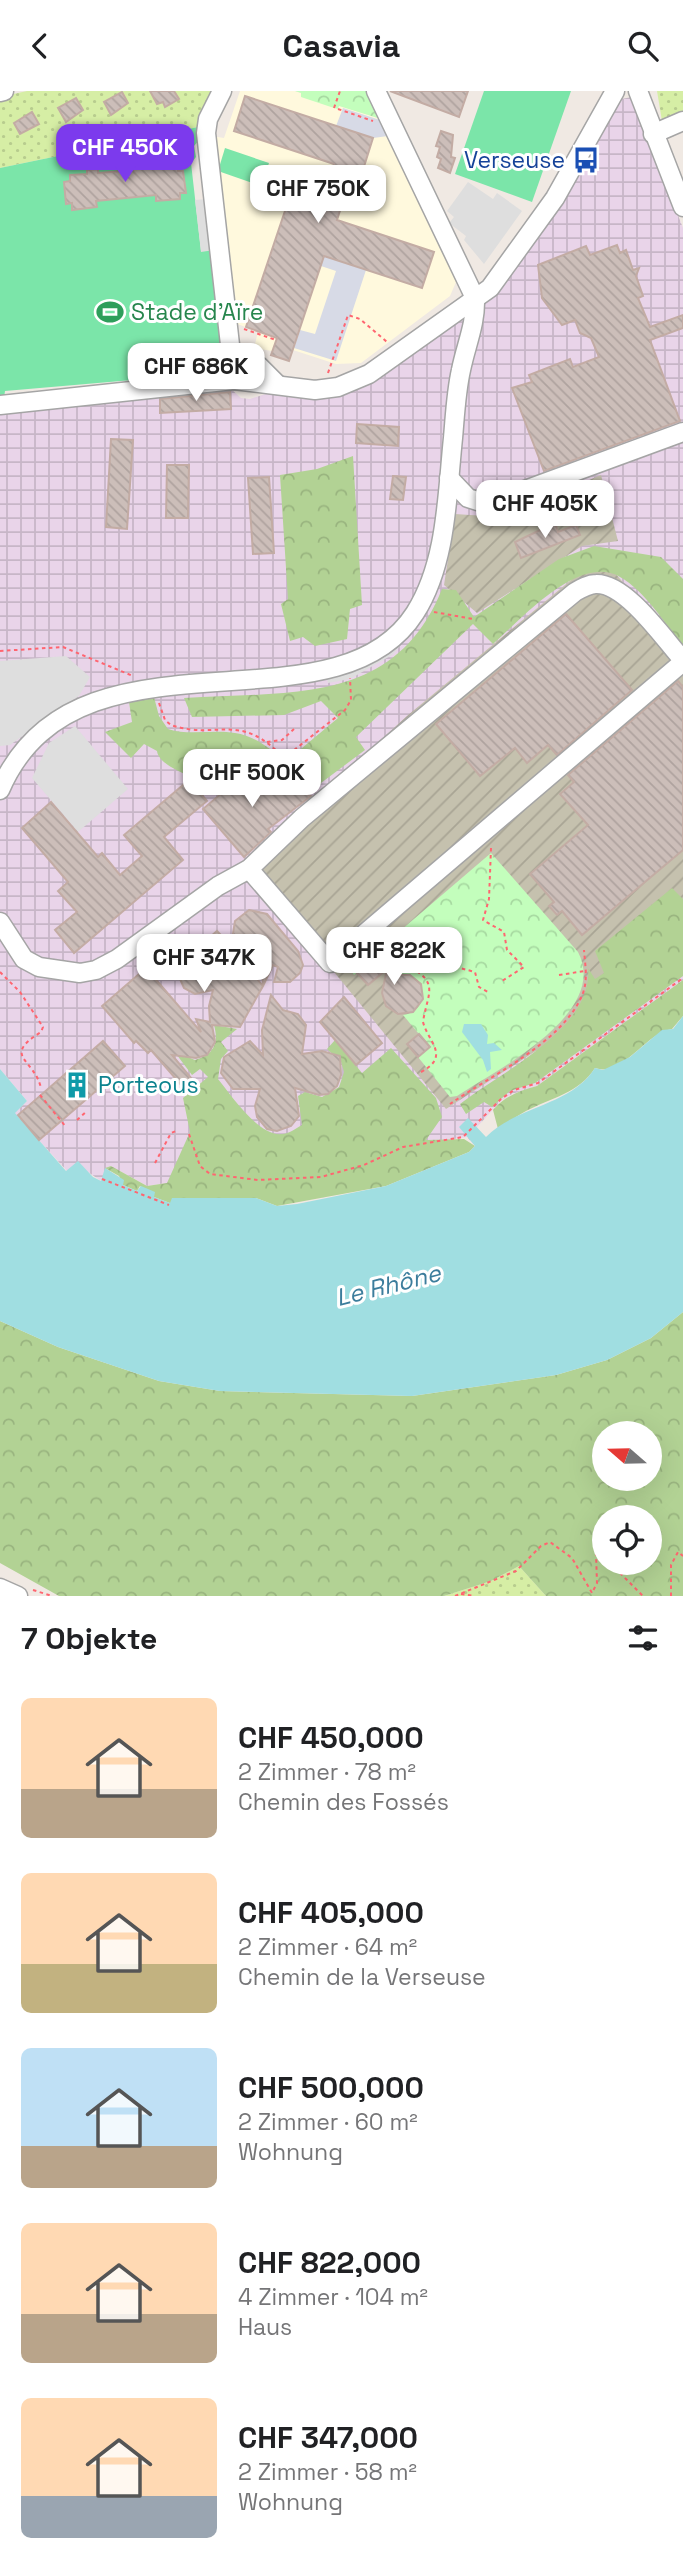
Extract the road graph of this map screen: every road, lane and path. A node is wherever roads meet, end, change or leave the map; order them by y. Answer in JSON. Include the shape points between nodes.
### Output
{"nodes":[{"id":1,"x":222,"y":91,"type":"edge"},
{"id":2,"x":340,"y":91,"type":"edge"},
{"id":3,"x":376,"y":91,"type":"edge"},
{"id":4,"x":615,"y":91,"type":"edge"},
{"id":5,"x":638,"y":91,"type":"edge"},
{"id":6,"x":683,"y":121,"type":"edge"},
{"id":7,"x":378,"y":122,"type":"dead end"},
{"id":8,"x":653,"y":134,"type":"junction"},
{"id":9,"x":683,"y":207,"type":"edge"},
{"id":10,"x":475,"y":298,"type":"junction"},
{"id":11,"x":242,"y":328,"type":"dead end"},
{"id":12,"x":276,"y":340,"type":"dead end"},
{"id":13,"x":390,"y":345,"type":"dead end"},
{"id":14,"x":329,"y":373,"type":"dead end"},
{"id":15,"x":237,"y":380,"type":"junction"},
{"id":16,"x":0,"y":405,"type":"edge"},
{"id":17,"x":683,"y":432,"type":"edge"},
{"id":18,"x":454,"y":485,"type":"junction"},
{"id":19,"x":429,"y":611,"type":"dead end"},
{"id":20,"x":473,"y":619,"type":"dead end"},
{"id":21,"x":0,"y":651,"type":"edge"},
{"id":22,"x":683,"y":661,"type":"edge"},
{"id":23,"x":350,"y":678,"type":"dead end"},
{"id":24,"x":150,"y":692,"type":"junction"},
{"id":25,"x":294,"y":729,"type":"dead end"},
{"id":26,"x":266,"y":742,"type":"junction"},
{"id":27,"x":1,"y":788,"type":"edge"},
{"id":28,"x":491,"y":848,"type":"dead end"},
{"id":29,"x":249,"y":869,"type":"junction"},
{"id":30,"x":0,"y":922,"type":"edge"},
{"id":31,"x":584,"y":950,"type":"dead end"},
{"id":32,"x":586,"y":971,"type":"junction"},
{"id":33,"x":0,"y":972,"type":"edge"},
{"id":34,"x":559,"y":975,"type":"dead end"},
{"id":35,"x":683,"y":978,"type":"edge"},
{"id":36,"x":502,"y":981,"type":"dead end"},
{"id":37,"x":488,"y":992,"type":"dead end"},
{"id":38,"x":421,"y":1072,"type":"dead end"},
{"id":39,"x":41,"y":1088,"type":"dead end"},
{"id":40,"x":40,"y":1095,"type":"dead end"},
{"id":41,"x":450,"y":1104,"type":"dead end"},
{"id":42,"x":87,"y":1111,"type":"dead end"},
{"id":43,"x":77,"y":1120,"type":"dead end"},
{"id":44,"x":66,"y":1126,"type":"dead end"},
{"id":45,"x":176,"y":1131,"type":"dead end"},
{"id":46,"x":189,"y":1134,"type":"dead end"},
{"id":47,"x":155,"y":1163,"type":"dead end"},
{"id":48,"x":102,"y":1179,"type":"dead end"},
{"id":49,"x":169,"y":1205,"type":"dead end"},
{"id":50,"x":683,"y":1556,"type":"edge"},
{"id":51,"x":597,"y":1575,"type":"edge"},
{"id":52,"x":622,"y":1575,"type":"edge"},
{"id":53,"x":0,"y":1588,"type":"edge"},
{"id":54,"x":459,"y":1594,"type":"edge"},
{"id":55,"x":18,"y":1596,"type":"edge"},
{"id":56,"x":455,"y":1596,"type":"edge"},
{"id":57,"x":474,"y":1596,"type":"edge"},
{"id":58,"x":643,"y":1596,"type":"edge"},
{"id":59,"x":671,"y":1596,"type":"edge"}],
"edges":[{"from":1,"to":15,"type":"street","via":[[206,133]]},
{"from":2,"to":7,"type":"path","via":[[336,109]]},
{"from":3,"to":10,"type":"street"},
{"from":4,"to":10,"type":"street","via":[[555,198],[490,288]]},
{"from":5,"to":8,"type":"street"},
{"from":6,"to":8,"type":"street"},
{"from":8,"to":9,"type":"street"},
{"from":10,"to":15,"type":"street","via":[[355,381],[315,390]]},
{"from":10,"to":18,"type":"street","via":[[460,372]]},
{"from":11,"to":12,"type":"path"},
{"from":13,"to":14,"type":"path","via":[[360,319],[348,315]]},
{"from":15,"to":16,"type":"street"},
{"from":17,"to":18,"type":"street","via":[[498,501],[478,502]]},
{"from":18,"to":24,"type":"street","via":[[424,597],[406,626],[381,648],[348,664],[311,673]]},
{"from":19,"to":20,"type":"path"},
{"from":21,"to":24,"type":"path","via":[[66,648],[138,678]]},
{"from":22,"to":29,"type":"street","via":[[628,598],[613,587],[588,585],[302,818]]},
{"from":22,"to":29,"type":"street","via":[[330,963]]},
{"from":23,"to":26,"type":"path","via":[[351,700],[345,710],[290,756],[284,758]]},
{"from":24,"to":26,"type":"path","via":[[173,726],[237,729]]},
{"from":24,"to":27,"type":"street","via":[[105,699],[51,727],[23,752]]},
{"from":25,"to":26,"type":"path","via":[[282,740]]},
{"from":28,"to":36,"type":"path","via":[[489,899],[483,920],[504,932],[508,950],[524,964],[522,970]]},
{"from":29,"to":30,"type":"street","via":[[96,970],[60,972],[39,967],[24,958]]},
{"from":31,"to":32,"type":"path"},
{"from":32,"to":34,"type":"path"},
{"from":32,"to":41,"type":"path","via":[[583,995],[550,1035]]},
{"from":33,"to":39,"type":"path","via":[[43,1027],[26,1040],[22,1050]]},
{"from":35,"to":46,"type":"path","via":[[538,1083],[501,1099],[466,1135],[391,1151],[338,1174],[280,1180],[222,1178],[205,1172]]},
{"from":37,"to":38,"type":"path","via":[[479,987],[475,972],[452,966],[431,947],[411,950],[407,966],[421,973],[429,987],[423,1022],[436,1057],[431,1067]]},
{"from":40,"to":44,"type":"path"},
{"from":42,"to":43,"type":"path"},
{"from":45,"to":47,"type":"path"},
{"from":48,"to":49,"type":"path"},
{"from":50,"to":59,"type":"path","via":[[678,1552],[673,1558]]},
{"from":51,"to":54,"type":"path","via":[[592,1593],[572,1558],[550,1542],[516,1571]]},
{"from":52,"to":58,"type":"path"},
{"from":53,"to":55,"type":"street"},
{"from":54,"to":56,"type":"path"},
{"from":54,"to":57,"type":"path"}]}
